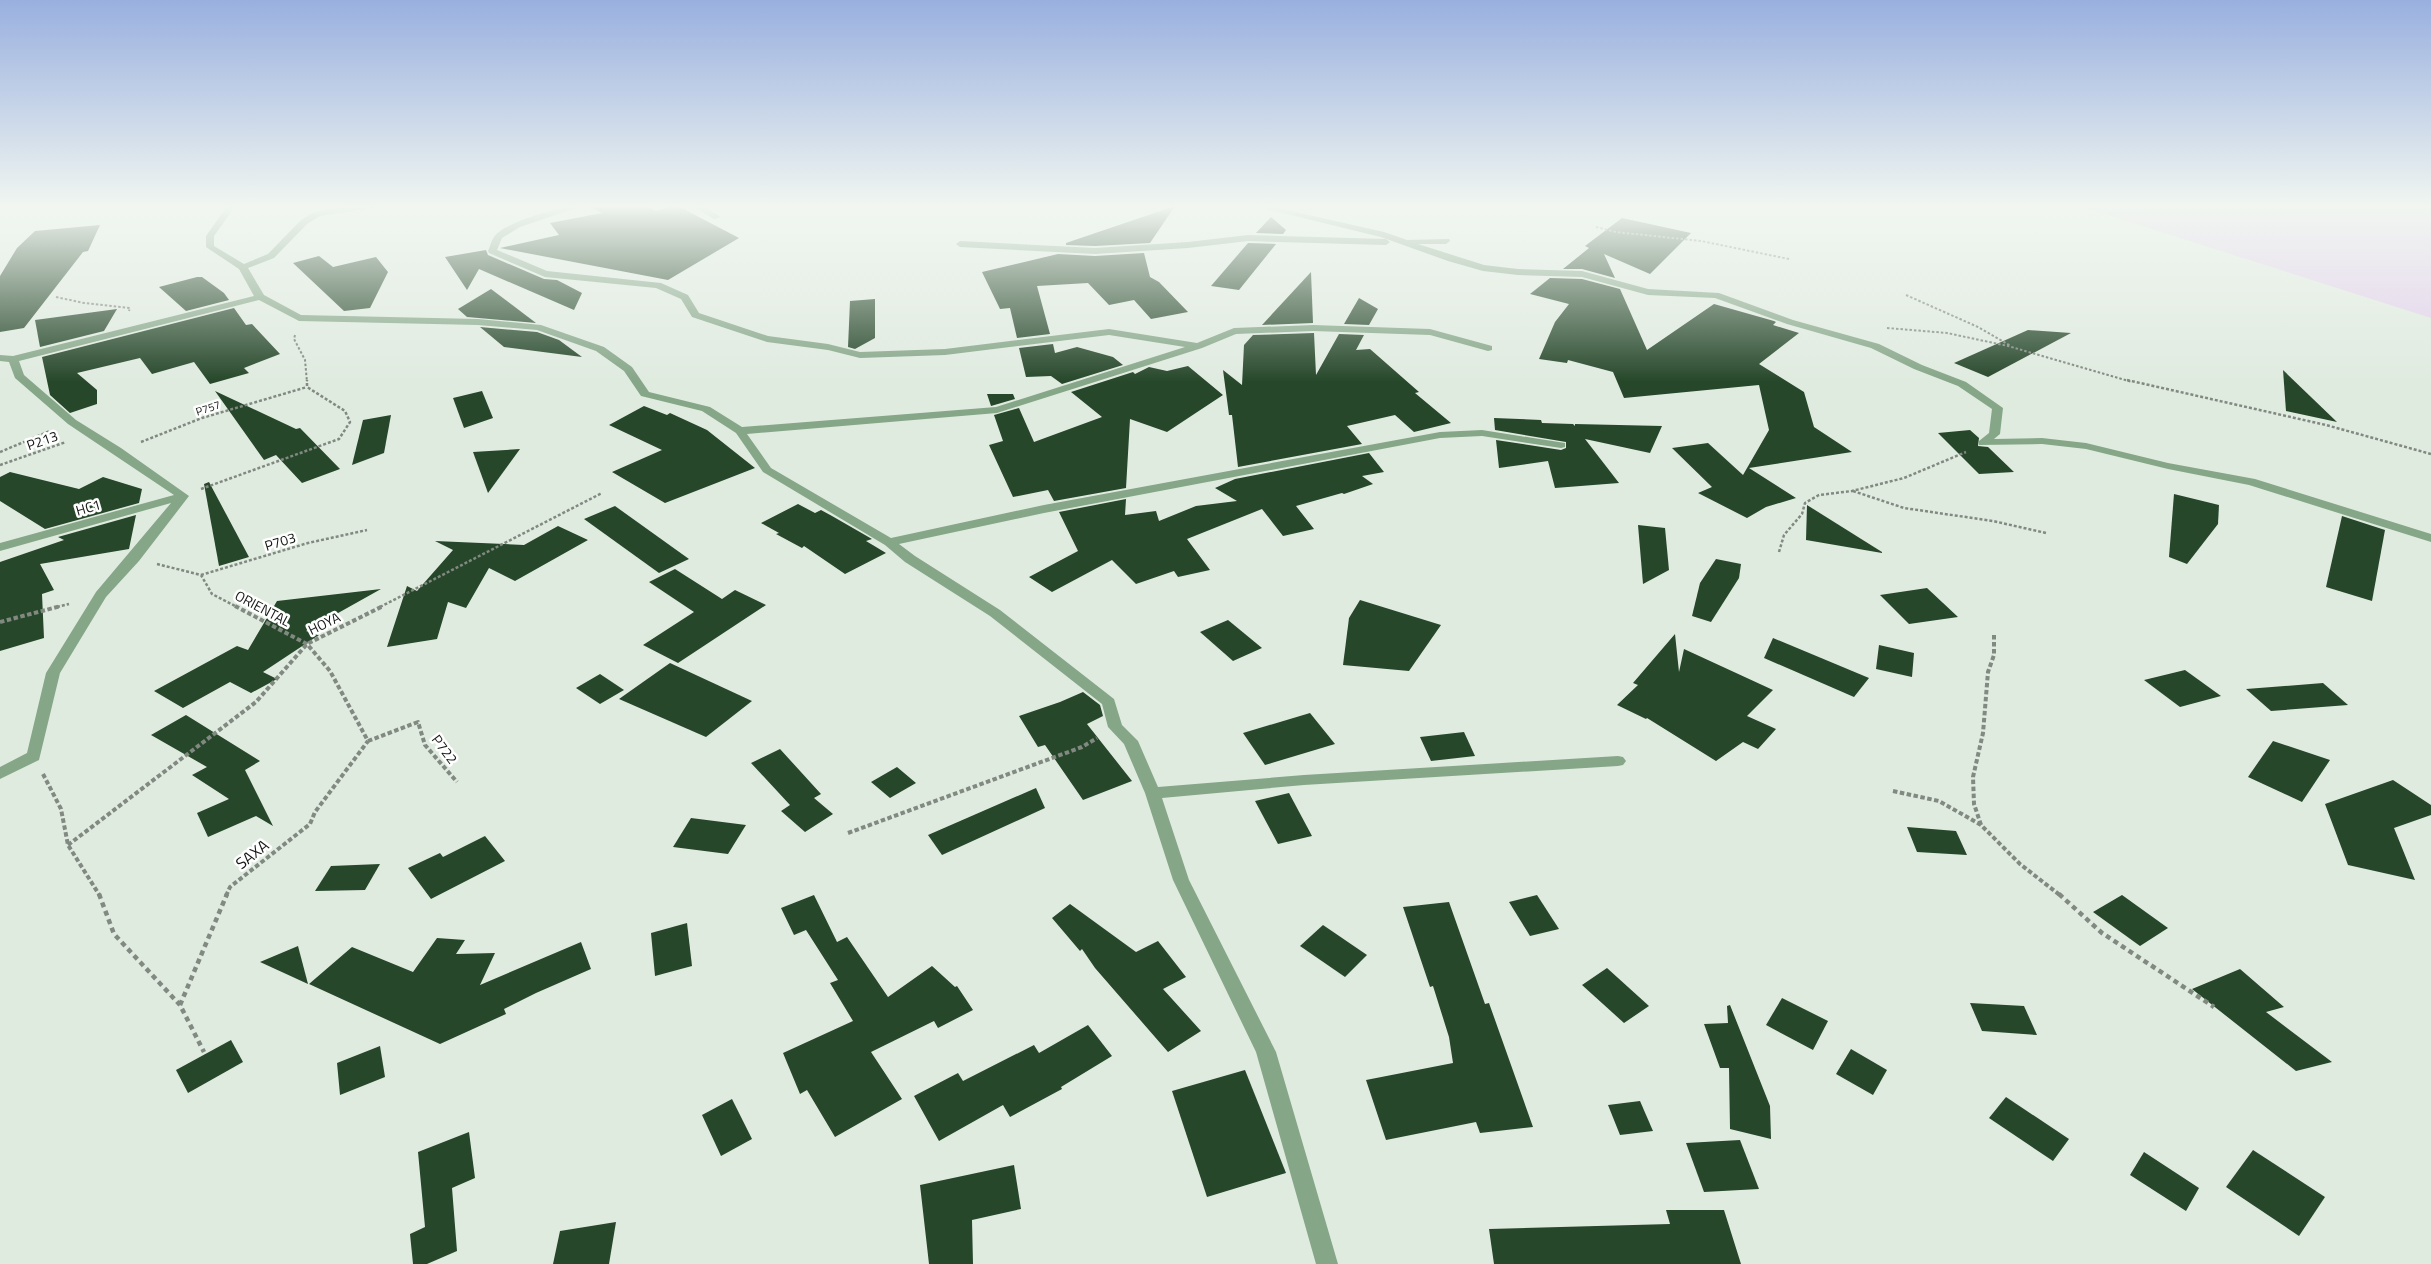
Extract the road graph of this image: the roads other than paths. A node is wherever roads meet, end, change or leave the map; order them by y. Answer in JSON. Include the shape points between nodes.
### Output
{"nodes":[{"id":1,"x":238,"y":264,"type":"edge"},
{"id":2,"x":251,"y":264,"type":"edge"},
{"id":3,"x":522,"y":264,"type":"edge"},
{"id":4,"x":1470,"y":264,"type":"edge"},
{"id":5,"x":243,"y":267,"type":"junction"},
{"id":6,"x":260,"y":297,"type":"junction"},
{"id":7,"x":1198,"y":346,"type":"junction"},
{"id":8,"x":1488,"y":348,"type":"dead end"},
{"id":9,"x":0,"y":358,"type":"edge"},
{"id":10,"x":13,"y":359,"type":"junction"},
{"id":11,"x":740,"y":432,"type":"junction"},
{"id":12,"x":1561,"y":444,"type":"dead end"},
{"id":13,"x":183,"y":496,"type":"junction"},
{"id":14,"x":2431,"y":538,"type":"edge"},
{"id":15,"x":890,"y":542,"type":"junction"},
{"id":16,"x":0,"y":547,"type":"edge"},
{"id":17,"x":1618,"y":761,"type":"dead end"},
{"id":18,"x":0,"y":774,"type":"edge"},
{"id":19,"x":1153,"y":793,"type":"junction"},
{"id":20,"x":1327,"y":1264,"type":"edge"}],
"edges":[{"from":1,"to":5,"type":"street"},
{"from":2,"to":5,"type":"street"},
{"from":3,"to":7,"type":"street","via":[[545,274],[658,285],[686,297],[695,315],[767,339],[860,355],[945,352],[1109,332]]},
{"from":4,"to":14,"type":"street","via":[[1518,272],[1582,274],[1648,292],[1716,295],[1790,322],[1874,346],[1962,384],[1998,408],[1994,434],[1983,443],[2042,441],[2086,446],[2251,482]]},
{"from":5,"to":6,"type":"street"},
{"from":6,"to":10,"type":"street"},
{"from":6,"to":11,"type":"street","via":[[299,318],[478,322],[538,327],[600,349],[628,369],[645,394],[706,409]]},
{"from":7,"to":8,"type":"street","via":[[1234,331],[1313,328],[1430,332]]},
{"from":7,"to":11,"type":"street","via":[[997,410]]},
{"from":9,"to":10,"type":"street"},
{"from":10,"to":13,"type":"street","via":[[18,376],[72,422]]},
{"from":11,"to":15,"type":"street","via":[[767,470]]},
{"from":12,"to":15,"type":"street","via":[[1482,433],[1440,435],[1044,508]]},
{"from":13,"to":16,"type":"street","name":"HC1"},
{"from":13,"to":18,"type":"street","via":[[101,596],[52,673],[34,756]]},
{"from":15,"to":19,"type":"street","via":[[910,559],[995,613],[1109,702],[1114,727],[1130,741]]},
{"from":17,"to":19,"type":"street","via":[[1304,780]]},
{"from":19,"to":20,"type":"street","via":[[1181,880],[1266,1052]]}]}
